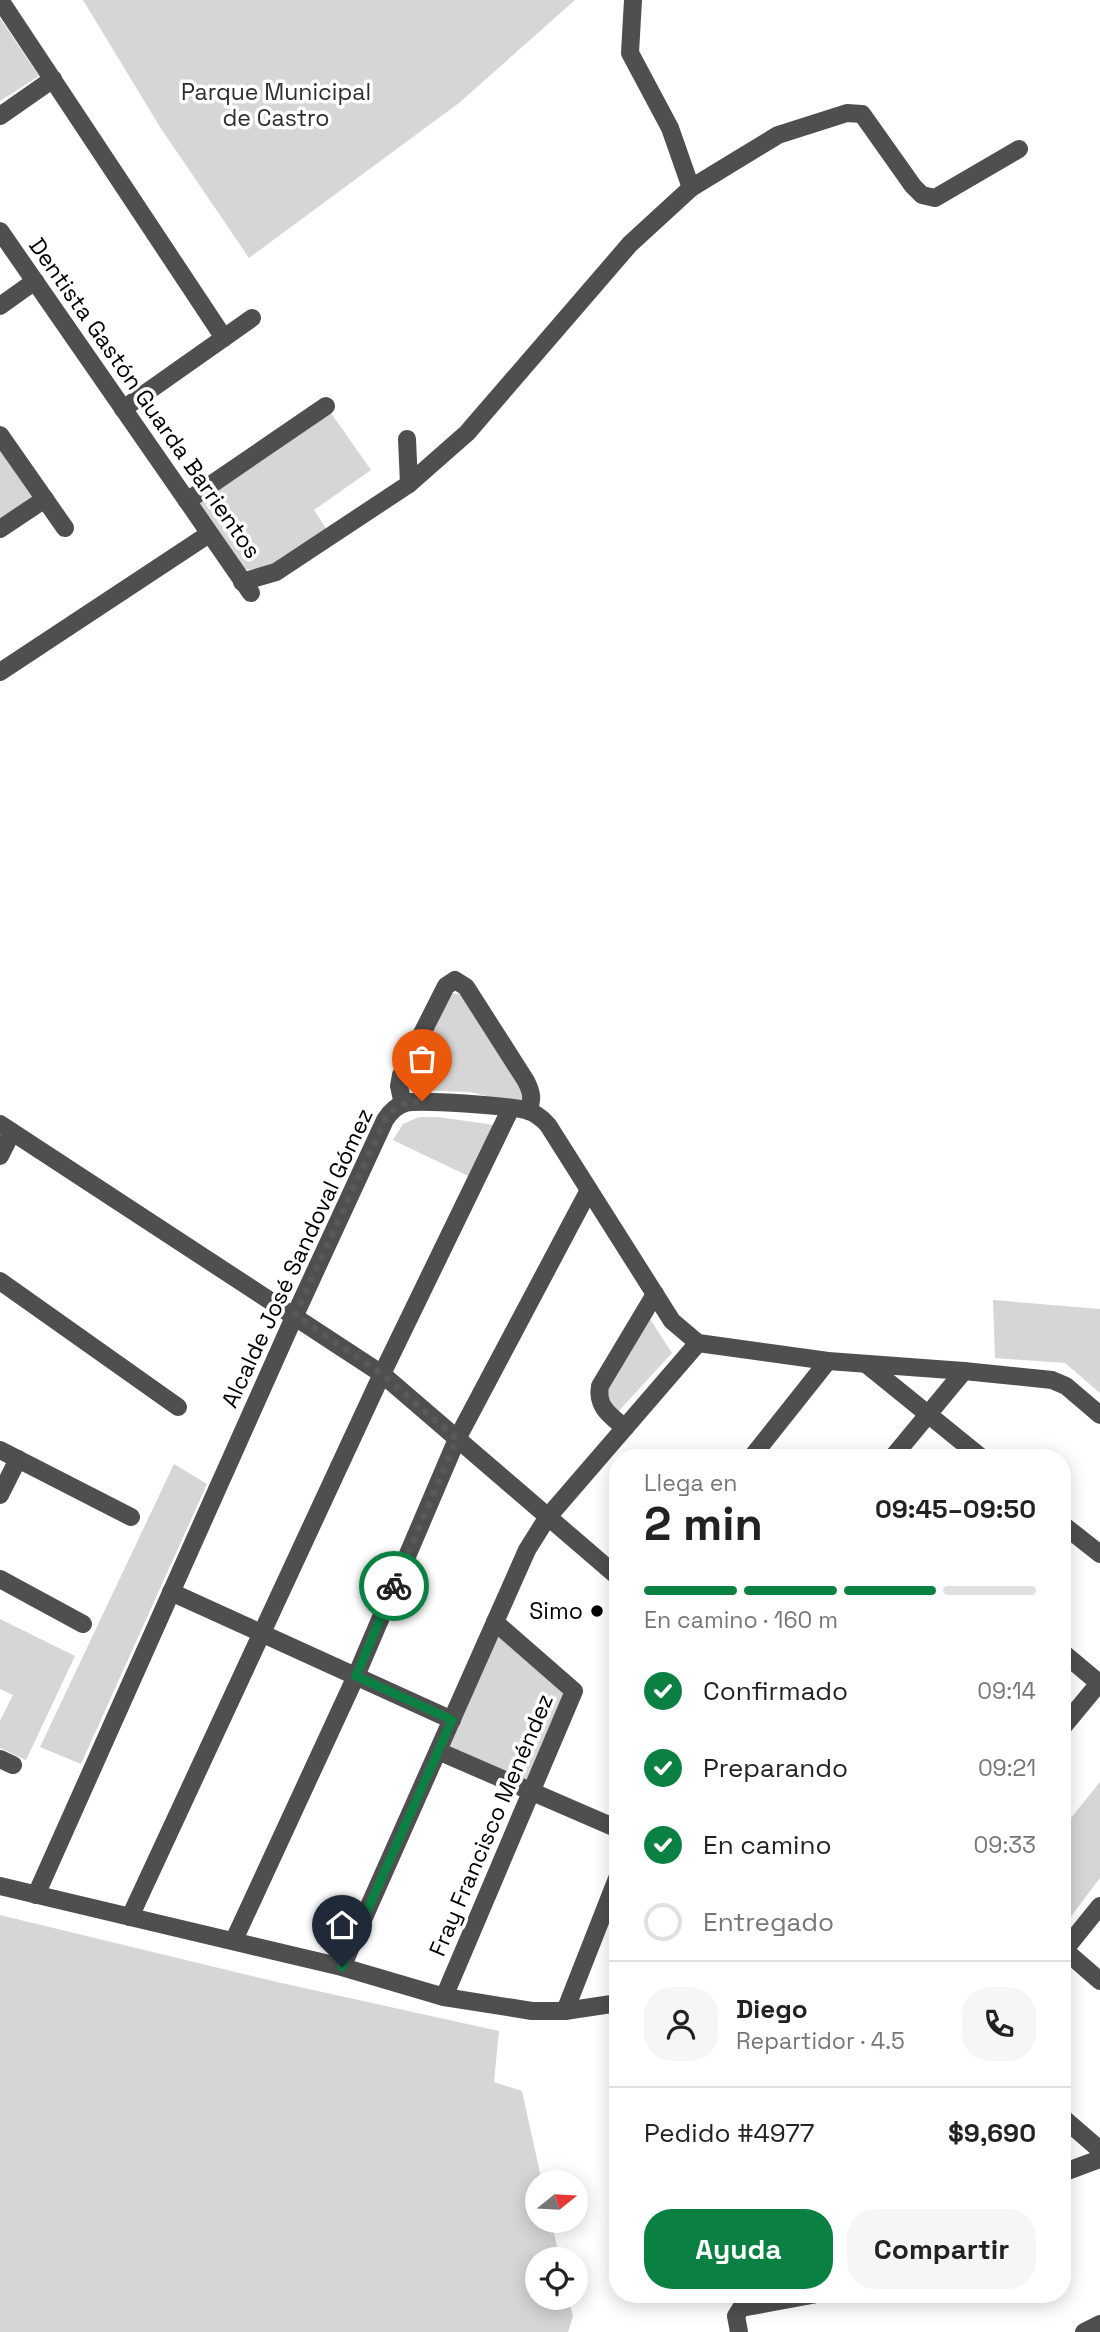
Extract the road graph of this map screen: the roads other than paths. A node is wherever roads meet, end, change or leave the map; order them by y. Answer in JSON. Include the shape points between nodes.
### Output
{"nodes":[{"id":1,"x":1,"y":0,"type":"edge"},
{"id":2,"x":633,"y":0,"type":"edge"},
{"id":3,"x":53,"y":79,"type":"junction"},
{"id":4,"x":0,"y":116,"type":"edge"},
{"id":5,"x":1019,"y":149,"type":"dead end"},
{"id":6,"x":691,"y":188,"type":"junction"},
{"id":7,"x":0,"y":231,"type":"edge"},
{"id":8,"x":35,"y":281,"type":"junction"},
{"id":9,"x":0,"y":306,"type":"edge"},
{"id":10,"x":252,"y":318,"type":"dead end"},
{"id":11,"x":224,"y":338,"type":"junction"},
{"id":12,"x":326,"y":406,"type":"dead end"},
{"id":13,"x":123,"y":409,"type":"junction"},
{"id":14,"x":0,"y":435,"type":"edge"},
{"id":15,"x":407,"y":439,"type":"dead end"},
{"id":16,"x":409,"y":484,"type":"junction"},
{"id":17,"x":45,"y":499,"type":"junction"},
{"id":18,"x":187,"y":501,"type":"junction"},
{"id":19,"x":65,"y":528,"type":"dead end"},
{"id":20,"x":0,"y":529,"type":"edge"},
{"id":21,"x":209,"y":534,"type":"junction"},
{"id":22,"x":0,"y":672,"type":"edge"},
{"id":23,"x":403,"y":1104,"type":"junction"},
{"id":24,"x":520,"y":1110,"type":"junction"},
{"id":25,"x":6,"y":1128,"type":"edge"},
{"id":26,"x":0,"y":1156,"type":"edge"},
{"id":27,"x":589,"y":1190,"type":"junction"},
{"id":28,"x":0,"y":1280,"type":"edge"},
{"id":29,"x":655,"y":1294,"type":"junction"},
{"id":30,"x":295,"y":1315,"type":"junction"},
{"id":31,"x":698,"y":1343,"type":"junction"},
{"id":32,"x":828,"y":1361,"type":"junction"},
{"id":33,"x":866,"y":1364,"type":"junction"},
{"id":34,"x":964,"y":1371,"type":"junction"},
{"id":35,"x":382,"y":1374,"type":"junction"},
{"id":36,"x":178,"y":1407,"type":"dead end"},
{"id":37,"x":928,"y":1414,"type":"junction"},
{"id":38,"x":1100,"y":1415,"type":"edge"},
{"id":39,"x":625,"y":1428,"type":"junction"},
{"id":40,"x":457,"y":1439,"type":"junction"},
{"id":41,"x":758,"y":1449,"type":"edge"},
{"id":42,"x":899,"y":1449,"type":"edge"},
{"id":43,"x":971,"y":1449,"type":"edge"},
{"id":44,"x":0,"y":1450,"type":"edge"},
{"id":45,"x":18,"y":1459,"type":"junction"},
{"id":46,"x":0,"y":1495,"type":"edge"},
{"id":47,"x":131,"y":1517,"type":"dead end"},
{"id":48,"x":547,"y":1518,"type":"junction"},
{"id":49,"x":1071,"y":1531,"type":"edge"},
{"id":50,"x":1100,"y":1554,"type":"edge"},
{"id":51,"x":609,"y":1570,"type":"edge"},
{"id":52,"x":0,"y":1579,"type":"edge"},
{"id":53,"x":171,"y":1592,"type":"junction"},
{"id":54,"x":495,"y":1622,"type":"junction"},
{"id":55,"x":83,"y":1624,"type":"dead end"},
{"id":56,"x":263,"y":1634,"type":"junction"},
{"id":57,"x":1071,"y":1660,"type":"edge"},
{"id":58,"x":356,"y":1676,"type":"junction"},
{"id":59,"x":1100,"y":1683,"type":"edge"},
{"id":60,"x":1071,"y":1717,"type":"edge"},
{"id":61,"x":452,"y":1720,"type":"junction"},
{"id":62,"x":438,"y":1751,"type":"junction"},
{"id":63,"x":532,"y":1791,"type":"junction"},
{"id":64,"x":609,"y":1825,"type":"edge"},
{"id":65,"x":0,"y":1886,"type":"edge"},
{"id":66,"x":36,"y":1895,"type":"junction"},
{"id":67,"x":609,"y":1899,"type":"edge"},
{"id":68,"x":1100,"y":1906,"type":"edge"},
{"id":69,"x":131,"y":1917,"type":"junction"},
{"id":70,"x":233,"y":1941,"type":"junction"},
{"id":71,"x":1071,"y":1941,"type":"edge"},
{"id":72,"x":1071,"y":1957,"type":"edge"},
{"id":73,"x":342,"y":1967,"type":"junction"},
{"id":74,"x":1100,"y":1981,"type":"edge"},
{"id":75,"x":444,"y":1997,"type":"junction"},
{"id":76,"x":609,"y":2004,"type":"edge"},
{"id":77,"x":565,"y":2011,"type":"junction"},
{"id":78,"x":1071,"y":2125,"type":"edge"},
{"id":79,"x":1100,"y":2150,"type":"edge"},
{"id":80,"x":1100,"y":2158,"type":"edge"},
{"id":81,"x":1071,"y":2169,"type":"edge"},
{"id":82,"x":768,"y":2303,"type":"edge"},
{"id":83,"x":1100,"y":2324,"type":"edge"},
{"id":84,"x":739,"y":2332,"type":"edge"},
{"id":85,"x":1084,"y":2332,"type":"edge"}],
"edges":[{"from":1,"to":3,"type":"street"},
{"from":2,"to":6,"type":"street","via":[[630,53],[670,128]]},
{"from":3,"to":4,"type":"street"},
{"from":3,"to":11,"type":"street"},
{"from":5,"to":6,"type":"street","via":[[934,198],[913,186],[862,114],[847,113],[778,135]]},
{"from":6,"to":16,"type":"street","via":[[631,244],[467,433]]},
{"from":7,"to":8,"type":"street","name":"Dentista Gastón Guarda Barrientos"},
{"from":8,"to":9,"type":"street"},
{"from":8,"to":13,"type":"street","name":"Dentista Gastón Guarda Barrientos"},
{"from":10,"to":11,"type":"street"},
{"from":11,"to":13,"type":"street"},
{"from":12,"to":18,"type":"street"},
{"from":13,"to":18,"type":"street","name":"Dentista Gastón Guarda Barrientos"},
{"from":14,"to":17,"type":"street"},
{"from":15,"to":16,"type":"street"},
{"from":16,"to":21,"type":"street","name":"Dentista Gastón Guarda Barrientos","via":[[246,588]]},
{"from":17,"to":19,"type":"street"},
{"from":17,"to":20,"type":"street"},
{"from":18,"to":21,"type":"street","name":"Dentista Gastón Guarda Barrientos"},
{"from":21,"to":22,"type":"street"},
{"from":23,"to":24,"type":"street","name":"Alcalde José Sandoval Gómez","via":[[422,1101]]},
{"from":23,"to":24,"type":"street","via":[[401,1075],[446,986],[455,980],[467,987],[526,1081],[532,1101]]},
{"from":23,"to":30,"type":"street","name":"Alcalde José Sandoval Gómez","via":[[385,1120]]},
{"from":24,"to":27,"type":"street","via":[[539,1116],[548,1125]]},
{"from":24,"to":35,"type":"street"},
{"from":25,"to":26,"type":"street"},
{"from":25,"to":30,"type":"street"},
{"from":27,"to":29,"type":"street"},
{"from":27,"to":40,"type":"street"},
{"from":28,"to":36,"type":"street"},
{"from":29,"to":31,"type":"street","via":[[672,1321]]},
{"from":29,"to":39,"type":"street","via":[[600,1386],[603,1409]]},
{"from":30,"to":35,"type":"street"},
{"from":30,"to":53,"type":"street","name":"Alcalde José Sandoval Gómez"},
{"from":31,"to":32,"type":"street"},
{"from":31,"to":39,"type":"street"},
{"from":32,"to":33,"type":"street"},
{"from":32,"to":41,"type":"street"},
{"from":33,"to":34,"type":"street"},
{"from":33,"to":37,"type":"street"},
{"from":34,"to":37,"type":"street"},
{"from":34,"to":38,"type":"street","via":[[1052,1380]]},
{"from":35,"to":40,"type":"street"},
{"from":35,"to":56,"type":"street"},
{"from":37,"to":42,"type":"street"},
{"from":37,"to":43,"type":"street"},
{"from":39,"to":48,"type":"street"},
{"from":40,"to":48,"type":"street"},
{"from":40,"to":58,"type":"street"},
{"from":44,"to":45,"type":"street"},
{"from":45,"to":46,"type":"street"},
{"from":45,"to":47,"type":"street"},
{"from":48,"to":51,"type":"street"},
{"from":48,"to":54,"type":"street","via":[[527,1550]]},
{"from":49,"to":50,"type":"street"},
{"from":52,"to":55,"type":"street"},
{"from":53,"to":56,"type":"street"},
{"from":53,"to":66,"type":"street","name":"Alcalde José Sandoval Gómez"},
{"from":54,"to":61,"type":"street"},
{"from":54,"to":63,"type":"street","name":"Fray Francisco Menéndez","via":[[574,1691]]},
{"from":56,"to":58,"type":"street"},
{"from":56,"to":69,"type":"street"},
{"from":57,"to":59,"type":"street"},
{"from":58,"to":61,"type":"street"},
{"from":58,"to":70,"type":"street"},
{"from":59,"to":60,"type":"street"},
{"from":61,"to":62,"type":"street"},
{"from":62,"to":63,"type":"street"},
{"from":62,"to":73,"type":"street"},
{"from":63,"to":64,"type":"street"},
{"from":63,"to":75,"type":"street","name":"Fray Francisco Menéndez"},
{"from":65,"to":66,"type":"street"},
{"from":66,"to":69,"type":"street"},
{"from":67,"to":77,"type":"street"},
{"from":68,"to":71,"type":"street"},
{"from":69,"to":70,"type":"street"},
{"from":70,"to":73,"type":"street"},
{"from":72,"to":74,"type":"street"},
{"from":73,"to":75,"type":"street"},
{"from":75,"to":77,"type":"street","via":[[532,2011]]},
{"from":76,"to":77,"type":"street"},
{"from":78,"to":79,"type":"street"},
{"from":80,"to":81,"type":"street"},
{"from":82,"to":84,"type":"street","via":[[741,2308],[736,2316]]},
{"from":83,"to":85,"type":"street"}]}
